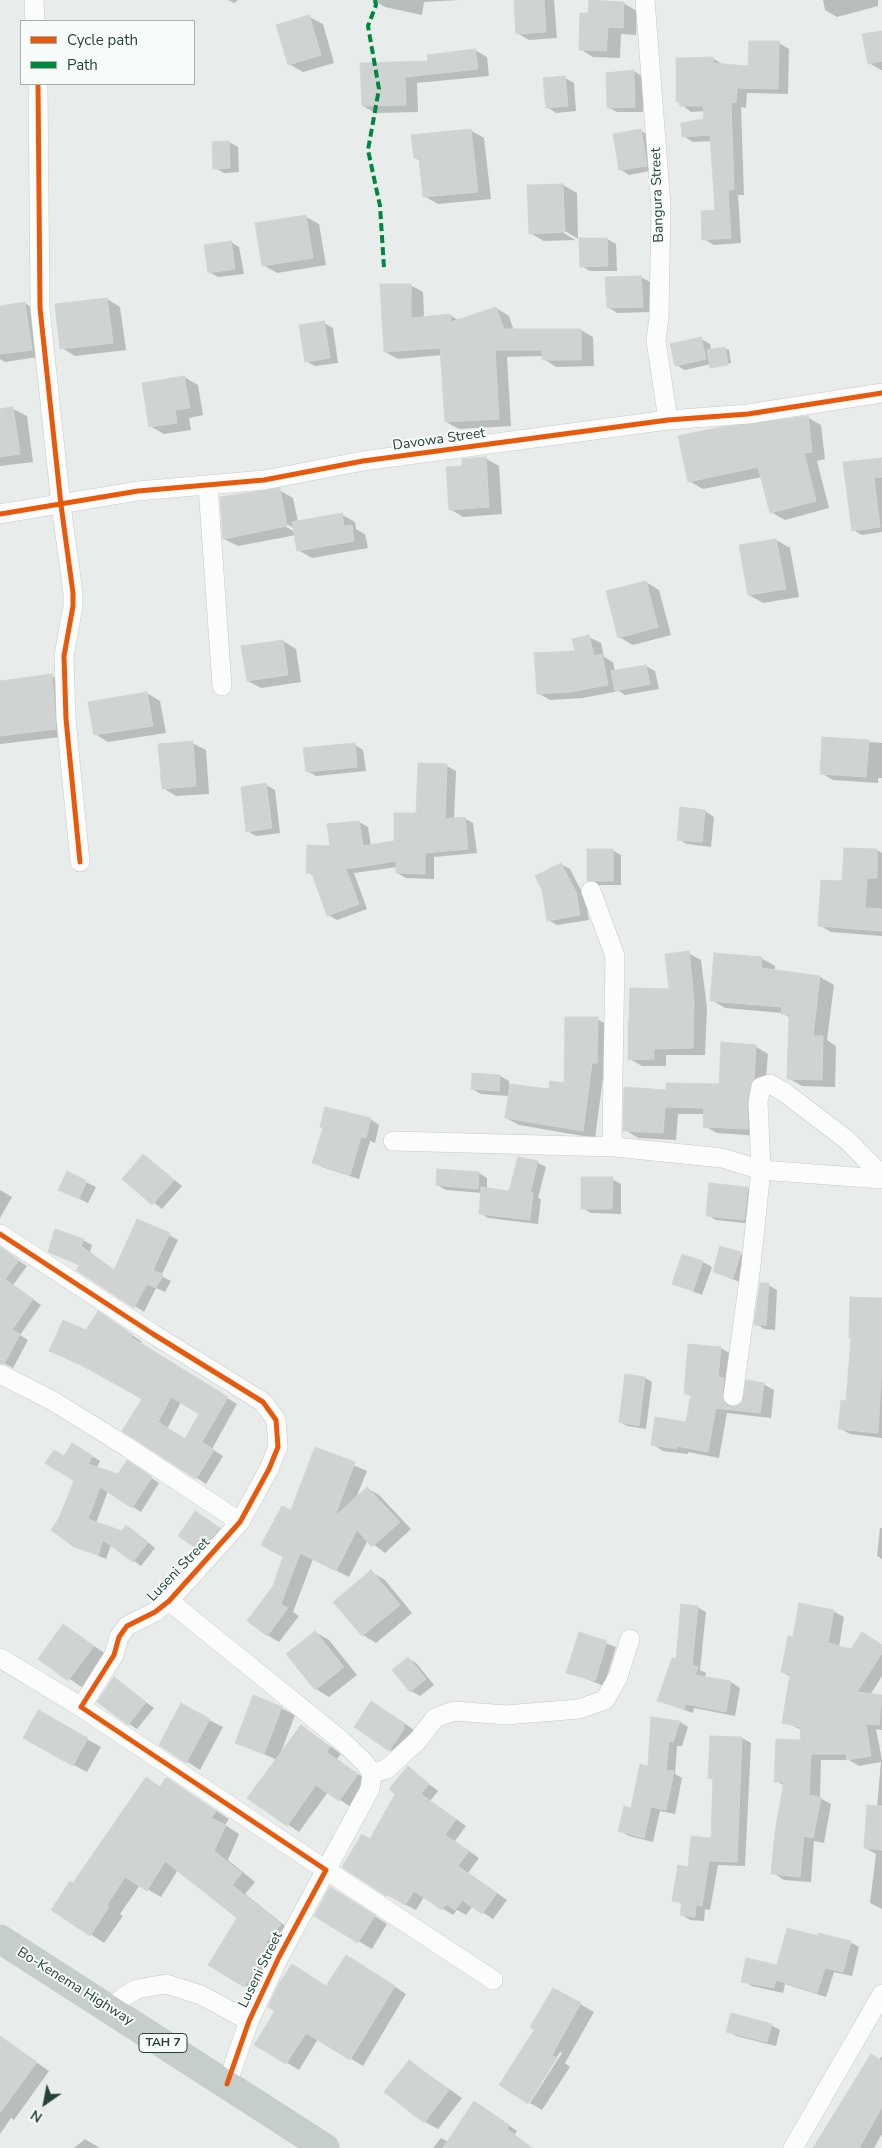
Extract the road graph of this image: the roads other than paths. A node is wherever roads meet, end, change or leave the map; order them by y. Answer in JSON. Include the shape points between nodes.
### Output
{"nodes":[{"id":1,"x":34,"y":0,"type":"edge"},
{"id":2,"x":645,"y":0,"type":"edge"},
{"id":3,"x":35,"y":20,"type":"edge"},
{"id":4,"x":38,"y":85,"type":"edge"},
{"id":5,"x":882,"y":393,"type":"edge"},
{"id":6,"x":668,"y":420,"type":"junction"},
{"id":7,"x":208,"y":486,"type":"junction"},
{"id":8,"x":61,"y":505,"type":"junction"},
{"id":9,"x":0,"y":514,"type":"edge"},
{"id":10,"x":222,"y":686,"type":"dead end"},
{"id":11,"x":80,"y":862,"type":"dead end"},
{"id":12,"x":591,"y":892,"type":"dead end"},
{"id":13,"x":393,"y":1141,"type":"dead end"},
{"id":14,"x":615,"y":1147,"type":"junction"},
{"id":15,"x":761,"y":1170,"type":"junction"},
{"id":16,"x":882,"y":1178,"type":"edge"},
{"id":17,"x":0,"y":1234,"type":"edge"},
{"id":18,"x":0,"y":1374,"type":"edge"},
{"id":19,"x":733,"y":1396,"type":"dead end"},
{"id":20,"x":240,"y":1522,"type":"junction"},
{"id":21,"x":169,"y":1601,"type":"junction"},
{"id":22,"x":630,"y":1639,"type":"dead end"},
{"id":23,"x":0,"y":1658,"type":"edge"},
{"id":24,"x":81,"y":1707,"type":"junction"},
{"id":25,"x":372,"y":1774,"type":"junction"},
{"id":26,"x":326,"y":1870,"type":"junction"},
{"id":27,"x":0,"y":1939,"type":"edge"},
{"id":28,"x":493,"y":1980,"type":"dead end"},
{"id":29,"x":882,"y":1994,"type":"edge"},
{"id":30,"x":111,"y":2010,"type":"junction"},
{"id":31,"x":249,"y":2021,"type":"junction"},
{"id":32,"x":227,"y":2084,"type":"junction"},
{"id":33,"x":325,"y":2148,"type":"edge"},
{"id":34,"x":793,"y":2148,"type":"edge"}],
"edges":[{"from":1,"to":3,"type":"street"},
{"from":2,"to":6,"type":"street","name":"Bangura Street","via":[[661,206],[656,341]]},
{"from":4,"to":8,"type":"street","via":[[40,308]]},
{"from":5,"to":6,"type":"street","name":"Davowa Street","via":[[748,414]]},
{"from":6,"to":7,"type":"street","name":"Davowa Street","via":[[363,461],[264,480]]},
{"from":7,"to":8,"type":"street","name":"Davowa Street","via":[[138,491]]},
{"from":7,"to":10,"type":"street"},
{"from":8,"to":9,"type":"street","name":"Davowa Street"},
{"from":8,"to":11,"type":"street","via":[[73,593],[64,656],[66,719]]},
{"from":12,"to":14,"type":"street","via":[[615,956],[612,1136]]},
{"from":13,"to":14,"type":"street"},
{"from":14,"to":15,"type":"street","via":[[722,1158]]},
{"from":15,"to":16,"type":"street"},
{"from":15,"to":16,"type":"street","via":[[758,1102],[761,1087],[770,1084],[847,1140]]},
{"from":15,"to":19,"type":"street"},
{"from":17,"to":20,"type":"street","name":"Luseni Street","via":[[263,1402],[276,1420],[278,1447]]},
{"from":18,"to":20,"type":"street","via":[[53,1401]]},
{"from":20,"to":21,"type":"street","name":"Luseni Street"},
{"from":21,"to":24,"type":"street","name":"Luseni Street","via":[[127,1626],[119,1637],[114,1654]]},
{"from":21,"to":25,"type":"street","via":[[342,1740]]},
{"from":22,"to":25,"type":"street","via":[[618,1677],[605,1700],[579,1709],[506,1715],[454,1711],[435,1718],[418,1740],[387,1769]]},
{"from":23,"to":24,"type":"street"},
{"from":24,"to":26,"type":"street"},
{"from":25,"to":26,"type":"street","name":"Luseni Street","via":[[370,1789]]},
{"from":26,"to":28,"type":"street"},
{"from":26,"to":31,"type":"street","name":"Luseni Street"},
{"from":27,"to":30,"type":"highway","name":"Bo-Kenema Highway","number":"TAH 7"},
{"from":29,"to":34,"type":"street"},
{"from":30,"to":31,"type":"street","via":[[137,1989],[166,1984],[201,1995]]},
{"from":30,"to":32,"type":"highway","name":"Bo-Kenema Highway","number":"TAH 7"},
{"from":31,"to":32,"type":"street","name":"Luseni Street"},
{"from":32,"to":33,"type":"highway","name":"Bo-Kenema Highway","number":"TAH 7"}]}
